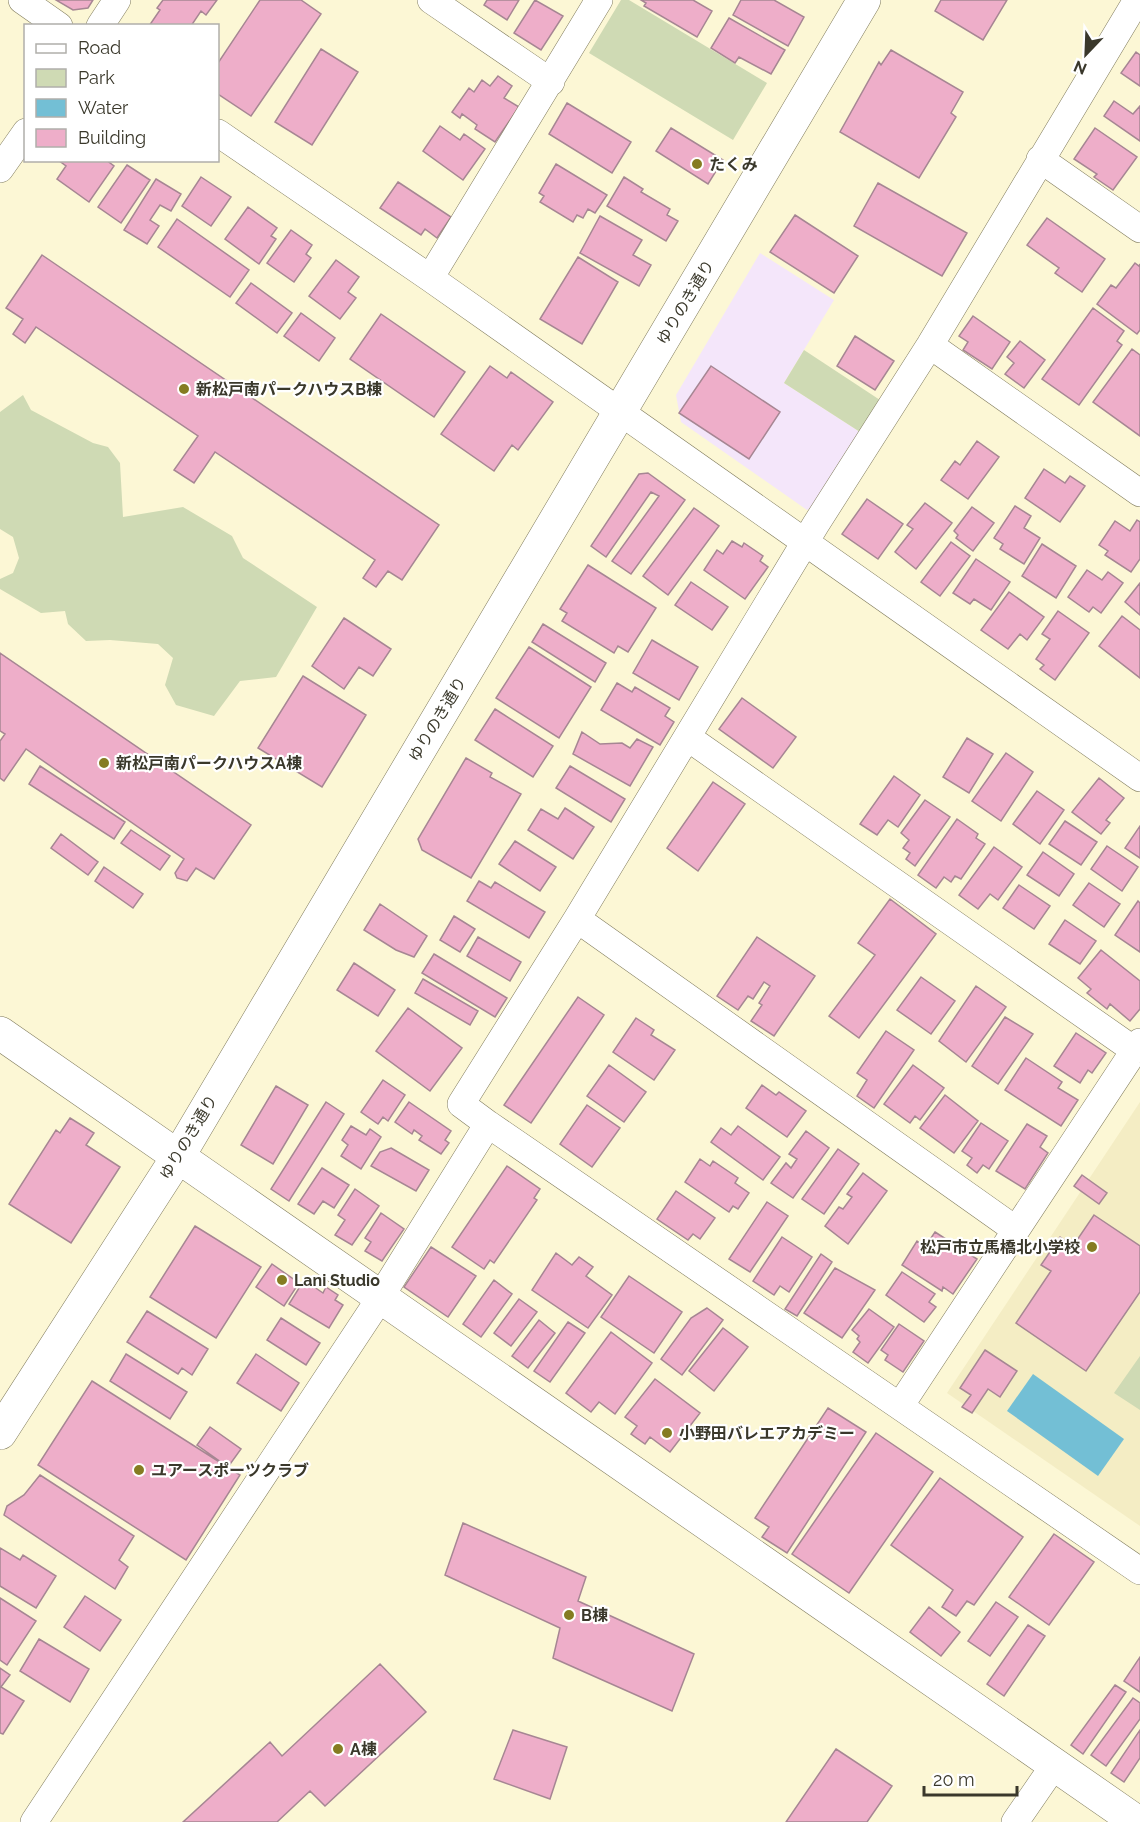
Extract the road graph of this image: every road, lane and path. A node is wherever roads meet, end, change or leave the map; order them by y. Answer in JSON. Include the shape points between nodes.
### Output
{"nodes":[{"id":1,"x":22,"y":0,"type":"edge"},
{"id":2,"x":117,"y":0,"type":"edge"},
{"id":3,"x":431,"y":0,"type":"edge"},
{"id":4,"x":599,"y":0,"type":"edge"},
{"id":5,"x":864,"y":0,"type":"edge"},
{"id":6,"x":1137,"y":0,"type":"edge"},
{"id":7,"x":56,"y":24,"type":"edge"},
{"id":8,"x":101,"y":24,"type":"edge"},
{"id":9,"x":550,"y":82,"type":"junction"},
{"id":10,"x":219,"y":134,"type":"edge"},
{"id":11,"x":24,"y":135,"type":"edge"},
{"id":12,"x":1040,"y":159,"type":"junction"},
{"id":13,"x":0,"y":169,"type":"edge"},
{"id":14,"x":1140,"y":229,"type":"edge"},
{"id":15,"x":430,"y":278,"type":"junction"},
{"id":16,"x":930,"y":345,"type":"junction"},
{"id":17,"x":619,"y":412,"type":"junction"},
{"id":18,"x":1140,"y":493,"type":"edge"},
{"id":19,"x":805,"y":543,"type":"junction"},
{"id":20,"x":687,"y":736,"type":"junction"},
{"id":21,"x":1140,"y":778,"type":"edge"},
{"id":22,"x":577,"y":919,"type":"junction"},
{"id":23,"x":0,"y":1033,"type":"edge"},
{"id":24,"x":1137,"y":1046,"type":"edge"},
{"id":25,"x":488,"y":1124,"type":"junction"},
{"id":26,"x":178,"y":1155,"type":"junction"},
{"id":27,"x":1016,"y":1230,"type":"junction"},
{"id":28,"x":380,"y":1297,"type":"junction"},
{"id":29,"x":900,"y":1406,"type":"junction"},
{"id":30,"x":0,"y":1433,"type":"edge"},
{"id":31,"x":1140,"y":1571,"type":"edge"},
{"id":32,"x":1055,"y":1764,"type":"junction"},
{"id":33,"x":34,"y":1822,"type":"edge"},
{"id":34,"x":1015,"y":1822,"type":"edge"},
{"id":35,"x":1137,"y":1822,"type":"edge"}],
"edges":[{"from":1,"to":7,"type":"street"},
{"from":2,"to":8,"type":"street"},
{"from":3,"to":9,"type":"street"},
{"from":4,"to":9,"type":"street"},
{"from":5,"to":17,"type":"street","name":"ゆりのき通り"},
{"from":6,"to":12,"type":"street"},
{"from":9,"to":15,"type":"street"},
{"from":10,"to":15,"type":"street"},
{"from":11,"to":13,"type":"street"},
{"from":12,"to":14,"type":"street"},
{"from":12,"to":16,"type":"street"},
{"from":15,"to":17,"type":"street"},
{"from":16,"to":18,"type":"street"},
{"from":16,"to":19,"type":"street"},
{"from":17,"to":19,"type":"street"},
{"from":17,"to":26,"type":"street","name":"ゆりのき通り"},
{"from":19,"to":20,"type":"street"},
{"from":19,"to":21,"type":"street"},
{"from":20,"to":22,"type":"street"},
{"from":20,"to":24,"type":"street"},
{"from":22,"to":25,"type":"street","via":[[460,1104]]},
{"from":22,"to":27,"type":"street"},
{"from":23,"to":26,"type":"street"},
{"from":24,"to":27,"type":"street"},
{"from":25,"to":28,"type":"street"},
{"from":25,"to":29,"type":"street"},
{"from":26,"to":28,"type":"street"},
{"from":26,"to":30,"type":"street","name":"ゆりのき通り"},
{"from":27,"to":29,"type":"street"},
{"from":28,"to":32,"type":"street"},
{"from":28,"to":33,"type":"street"},
{"from":29,"to":31,"type":"street"},
{"from":32,"to":34,"type":"street"},
{"from":32,"to":35,"type":"street"}]}
